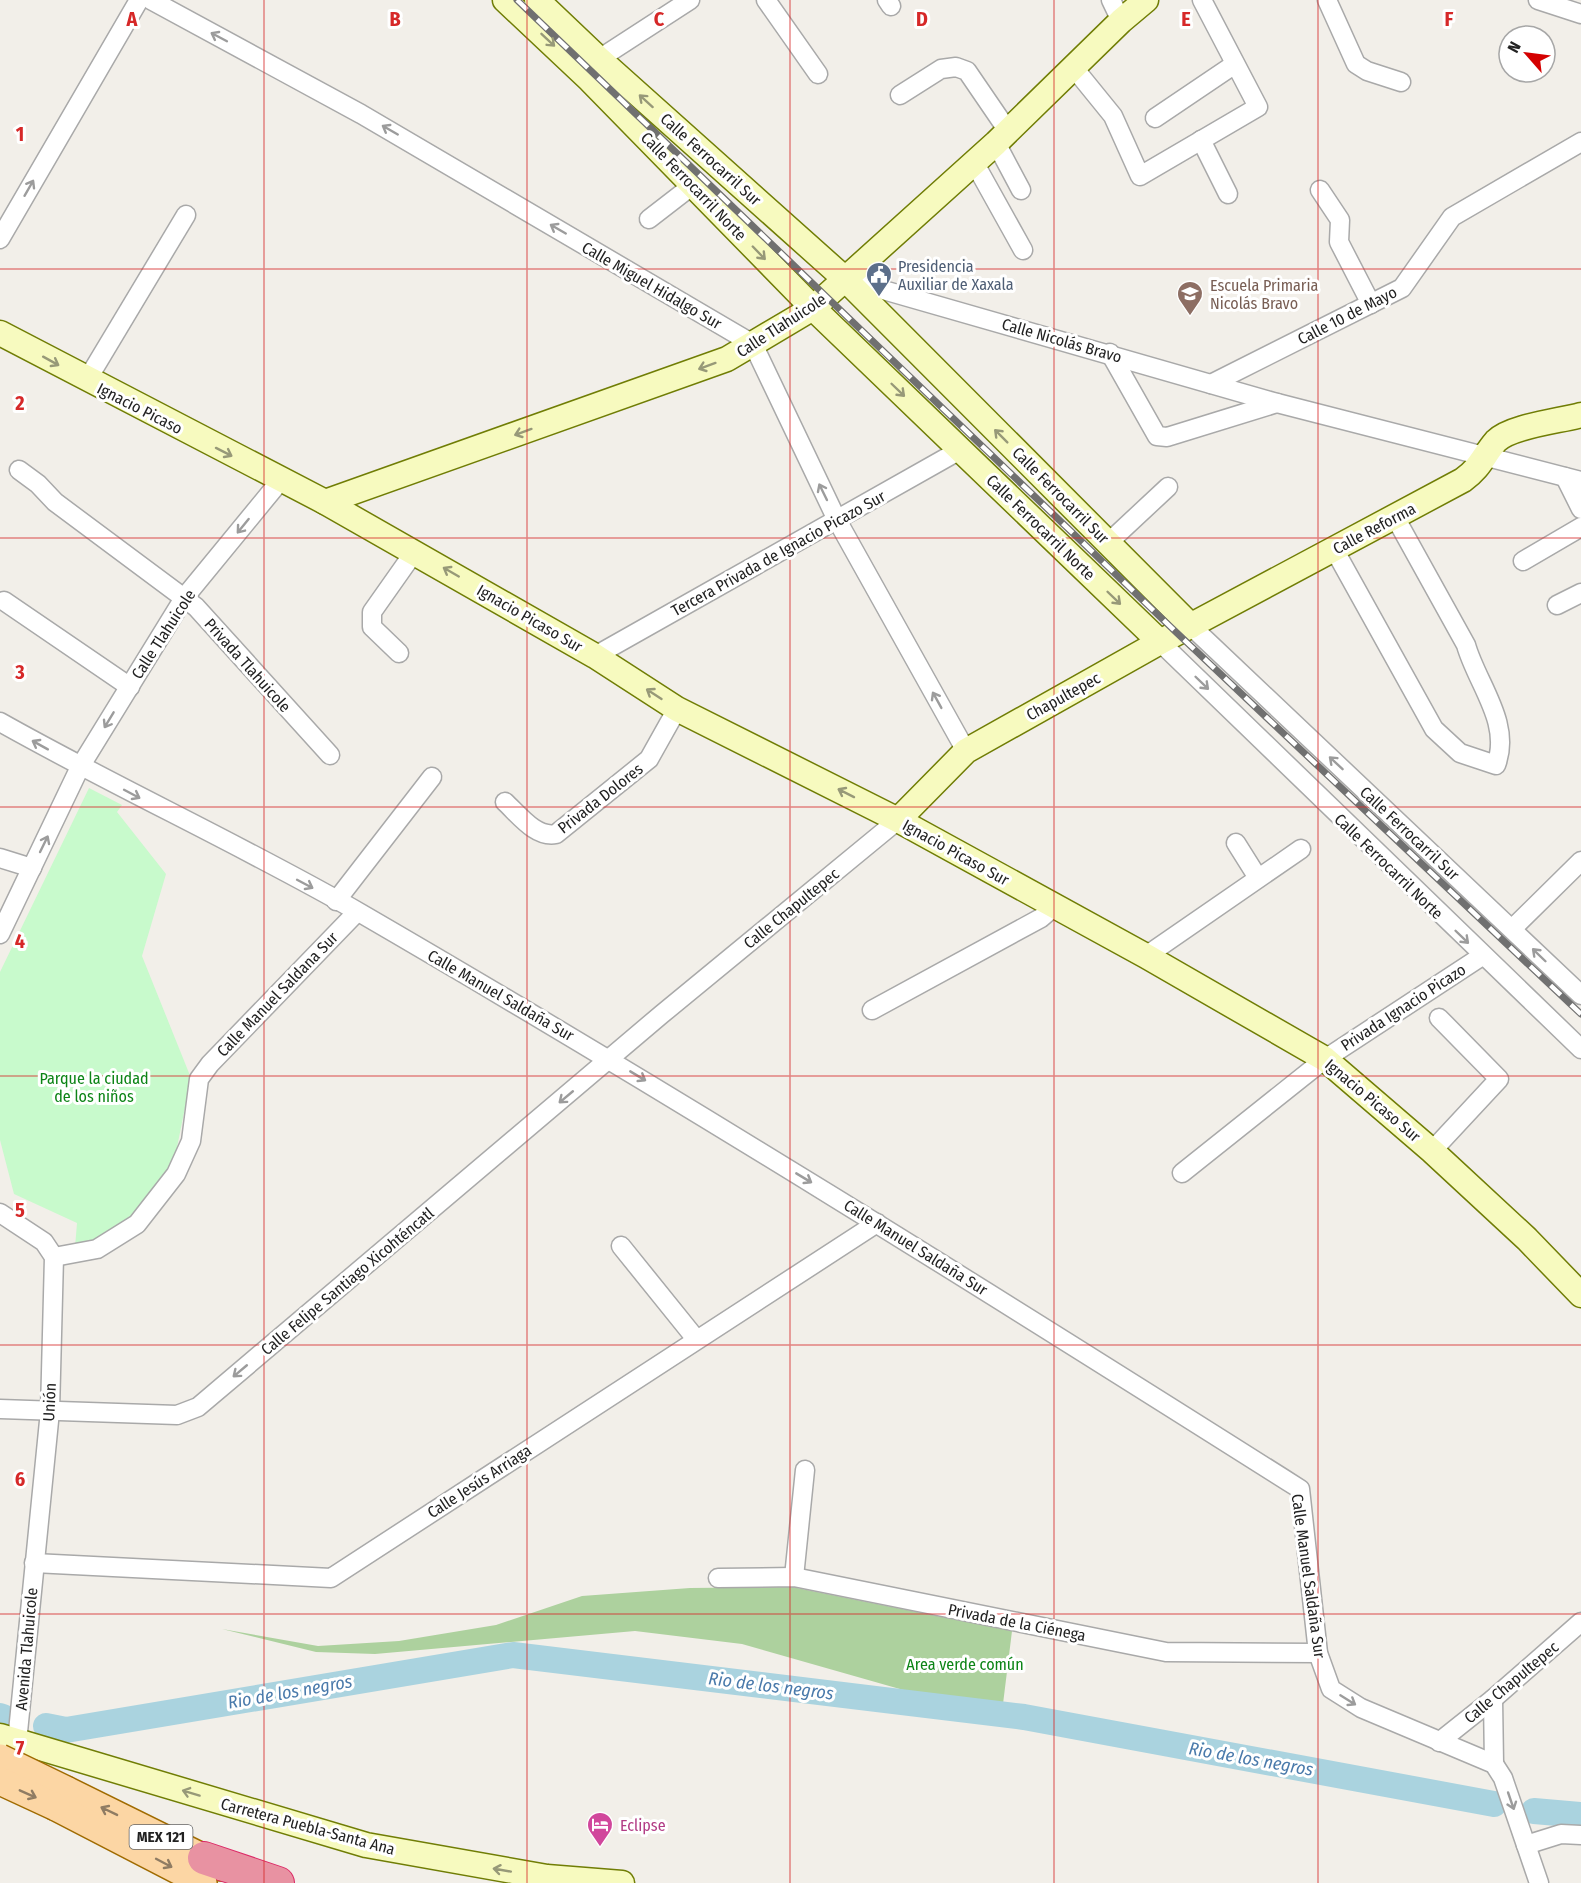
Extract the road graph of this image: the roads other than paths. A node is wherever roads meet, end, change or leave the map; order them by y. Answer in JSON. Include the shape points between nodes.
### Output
{"nodes":[{"id":1,"x":140,"y":0,"type":"edge"},
{"id":2,"x":151,"y":0,"type":"edge"},
{"id":3,"x":505,"y":0,"type":"edge"},
{"id":4,"x":537,"y":0,"type":"edge"},
{"id":5,"x":690,"y":0,"type":"edge"},
{"id":6,"x":766,"y":0,"type":"edge"},
{"id":7,"x":1146,"y":0,"type":"edge"},
{"id":8,"x":1202,"y":0,"type":"edge"},
{"id":9,"x":1327,"y":0,"type":"edge"},
{"id":10,"x":1538,"y":0,"type":"edge"},
{"id":11,"x":1116,"y":10,"type":"edge"},
{"id":12,"x":1581,"y":14,"type":"edge"},
{"id":13,"x":599,"y":59,"type":"junction"},
{"id":14,"x":1235,"y":64,"type":"junction"},
{"id":15,"x":1074,"y":68,"type":"junction"},
{"id":16,"x":818,"y":74,"type":"dead end"},
{"id":17,"x":1401,"y":81,"type":"dead end"},
{"id":18,"x":900,"y":95,"type":"dead end"},
{"id":19,"x":1155,"y":118,"type":"dead end"},
{"id":20,"x":1002,"y":137,"type":"junction"},
{"id":21,"x":1201,"y":140,"type":"junction"},
{"id":22,"x":1581,"y":142,"type":"edge"},
{"id":23,"x":974,"y":162,"type":"junction"},
{"id":24,"x":693,"y":184,"type":"junction"},
{"id":25,"x":1021,"y":190,"type":"dead end"},
{"id":26,"x":1320,"y":190,"type":"dead end"},
{"id":27,"x":1228,"y":194,"type":"dead end"},
{"id":28,"x":186,"y":215,"type":"dead end"},
{"id":29,"x":649,"y":219,"type":"dead end"},
{"id":30,"x":0,"y":239,"type":"edge"},
{"id":31,"x":1023,"y":250,"type":"dead end"},
{"id":32,"x":846,"y":279,"type":"junction"},
{"id":33,"x":1371,"y":304,"type":"junction"},
{"id":34,"x":813,"y":308,"type":"junction"},
{"id":35,"x":0,"y":333,"type":"edge"},
{"id":36,"x":753,"y":344,"type":"junction"},
{"id":37,"x":1110,"y":354,"type":"junction"},
{"id":38,"x":87,"y":380,"type":"junction"},
{"id":39,"x":1211,"y":384,"type":"junction"},
{"id":40,"x":1277,"y":403,"type":"junction"},
{"id":41,"x":1581,"y":416,"type":"edge"},
{"id":42,"x":960,"y":450,"type":"junction"},
{"id":43,"x":1486,"y":457,"type":"junction"},
{"id":44,"x":19,"y":470,"type":"dead end"},
{"id":45,"x":1573,"y":479,"type":"edge"},
{"id":46,"x":280,"y":481,"type":"junction"},
{"id":47,"x":1168,"y":487,"type":"dead end"},
{"id":48,"x":325,"y":502,"type":"junction"},
{"id":49,"x":1581,"y":509,"type":"edge"},
{"id":50,"x":1395,"y":517,"type":"junction"},
{"id":51,"x":837,"y":520,"type":"junction"},
{"id":52,"x":1581,"y":527,"type":"edge"},
{"id":53,"x":1108,"y":543,"type":"junction"},
{"id":54,"x":1334,"y":549,"type":"junction"},
{"id":55,"x":415,"y":551,"type":"junction"},
{"id":56,"x":1523,"y":561,"type":"dead end"},
{"id":57,"x":1581,"y":593,"type":"edge"},
{"id":58,"x":184,"y":598,"type":"junction"},
{"id":59,"x":4,"y":601,"type":"dead end"},
{"id":60,"x":1557,"y":605,"type":"dead end"},
{"id":61,"x":1191,"y":626,"type":"junction"},
{"id":62,"x":1160,"y":642,"type":"junction"},
{"id":63,"x":399,"y":653,"type":"dead end"},
{"id":64,"x":595,"y":656,"type":"junction"},
{"id":65,"x":130,"y":687,"type":"junction"},
{"id":66,"x":677,"y":709,"type":"junction"},
{"id":67,"x":0,"y":722,"type":"edge"},
{"id":68,"x":966,"y":751,"type":"junction"},
{"id":69,"x":330,"y":755,"type":"dead end"},
{"id":70,"x":81,"y":767,"type":"junction"},
{"id":71,"x":432,"y":777,"type":"dead end"},
{"id":72,"x":505,"y":802,"type":"dead end"},
{"id":73,"x":898,"y":820,"type":"junction"},
{"id":74,"x":1236,"y":843,"type":"dead end"},
{"id":75,"x":1301,"y":849,"type":"dead end"},
{"id":76,"x":0,"y":858,"type":"edge"},
{"id":77,"x":1581,"y":861,"type":"edge"},
{"id":78,"x":32,"y":868,"type":"junction"},
{"id":79,"x":1257,"y":878,"type":"junction"},
{"id":80,"x":336,"y":901,"type":"junction"},
{"id":81,"x":1055,"y":906,"type":"junction"},
{"id":82,"x":357,"y":912,"type":"junction"},
{"id":83,"x":2,"y":926,"type":"edge"},
{"id":84,"x":1512,"y":929,"type":"junction"},
{"id":85,"x":1146,"y":956,"type":"junction"},
{"id":86,"x":1482,"y":956,"type":"junction"},
{"id":87,"x":1581,"y":995,"type":"edge"},
{"id":88,"x":872,"y":1010,"type":"dead end"},
{"id":89,"x":1439,"y":1018,"type":"dead end"},
{"id":90,"x":1581,"y":1049,"type":"edge"},
{"id":91,"x":611,"y":1059,"type":"junction"},
{"id":92,"x":1325,"y":1059,"type":"junction"},
{"id":93,"x":1432,"y":1151,"type":"junction"},
{"id":94,"x":1182,"y":1173,"type":"dead end"},
{"id":95,"x":0,"y":1213,"type":"edge"},
{"id":96,"x":877,"y":1223,"type":"junction"},
{"id":97,"x":621,"y":1246,"type":"dead end"},
{"id":98,"x":49,"y":1249,"type":"junction"},
{"id":99,"x":1581,"y":1295,"type":"edge"},
{"id":100,"x":696,"y":1339,"type":"junction"},
{"id":101,"x":0,"y":1409,"type":"edge"},
{"id":102,"x":50,"y":1411,"type":"junction"},
{"id":103,"x":805,"y":1470,"type":"dead end"},
{"id":104,"x":34,"y":1563,"type":"junction"},
{"id":105,"x":795,"y":1577,"type":"junction"},
{"id":106,"x":717,"y":1578,"type":"dead end"},
{"id":107,"x":1581,"y":1622,"type":"edge"},
{"id":108,"x":1318,"y":1653,"type":"junction"},
{"id":109,"x":1493,"y":1699,"type":"junction"},
{"id":110,"x":1439,"y":1742,"type":"junction"},
{"id":111,"x":4,"y":1761,"type":"edge"},
{"id":112,"x":1494,"y":1764,"type":"junction"},
{"id":113,"x":1581,"y":1835,"type":"edge"},
{"id":114,"x":1526,"y":1845,"type":"junction"},
{"id":115,"x":204,"y":1871,"type":"edge"},
{"id":116,"x":255,"y":1883,"type":"edge"},
{"id":117,"x":278,"y":1883,"type":"edge"},
{"id":118,"x":622,"y":1883,"type":"edge"},
{"id":119,"x":1539,"y":1883,"type":"edge"}],
"edges":[{"from":30,"to":1,"type":"street","one_way":true},
{"from":36,"to":2,"type":"street","name":"Calle Miguel Hidalgo Sur","one_way":true,"via":[[361,114]]},
{"from":3,"to":24,"type":"main road","name":"Calle Ferrocarril Norte","one_way":true},
{"from":4,"to":13,"type":"main road","name":"Calle Ferrocarril Sur"},
{"from":5,"to":13,"type":"street"},
{"from":6,"to":16,"type":"street"},
{"from":7,"to":11,"type":"main road","name":"Calle Tlahuicole"},
{"from":8,"to":14,"type":"street"},
{"from":9,"to":17,"type":"street","via":[[1356,64]]},
{"from":10,"to":12,"type":"street"},
{"from":11,"to":15,"type":"main road","name":"Calle Tlahuicole"},
{"from":32,"to":13,"type":"main road","name":"Calle Ferrocarril Sur","one_way":true},
{"from":14,"to":19,"type":"street"},
{"from":14,"to":21,"type":"street","via":[[1258,107]]},
{"from":15,"to":20,"type":"main road","name":"Calle Tlahuicole"},
{"from":15,"to":21,"type":"street","via":[[1113,116],[1140,176]]},
{"from":18,"to":20,"type":"street","via":[[941,69],[956,67],[967,71]]},
{"from":20,"to":23,"type":"main road","name":"Calle Tlahuicole"},
{"from":20,"to":25,"type":"street"},
{"from":21,"to":27,"type":"street"},
{"from":22,"to":33,"type":"street","name":"Calle 10 de Mayo","via":[[1452,217],[1402,288]]},
{"from":23,"to":31,"type":"street"},
{"from":23,"to":32,"type":"main road","name":"Calle Tlahuicole"},
{"from":24,"to":29,"type":"street"},
{"from":24,"to":34,"type":"main road","name":"Calle Ferrocarril Norte","one_way":true},
{"from":26,"to":33,"type":"street","via":[[1340,220],[1339,242]]},
{"from":28,"to":38,"type":"street"},
{"from":32,"to":34,"type":"main road","name":"Calle Tlahuicole"},
{"from":32,"to":37,"type":"street","name":"Calle Nicolás Bravo"},
{"from":53,"to":32,"type":"main road","name":"Calle Ferrocarril Sur","one_way":true},
{"from":33,"to":39,"type":"street","name":"Calle 10 de Mayo"},
{"from":34,"to":36,"type":"main road","name":"Calle Tlahuicole"},
{"from":34,"to":42,"type":"main road","name":"Calle Ferrocarril Norte","one_way":true},
{"from":35,"to":38,"type":"main road","name":"Ignacio Picaso","one_way":true},
{"from":36,"to":48,"type":"main road","name":"Calle Tlahuicole","one_way":true,"via":[[727,359]]},
{"from":51,"to":36,"type":"street","one_way":true},
{"from":37,"to":39,"type":"street","name":"Calle Nicolás Bravo"},
{"from":37,"to":40,"type":"street","via":[[1157,436],[1167,437]]},
{"from":38,"to":46,"type":"main road","name":"Ignacio Picaso","one_way":true},
{"from":39,"to":40,"type":"street","name":"Calle Nicolás Bravo"},
{"from":40,"to":43,"type":"street","name":"Calle Nicolás Bravo"},
{"from":41,"to":43,"type":"main road","name":"Calle Reforma","via":[[1506,434]]},
{"from":42,"to":51,"type":"street","name":"Tercera Privada de Ignacio Picazo Sur"},
{"from":42,"to":62,"type":"main road","name":"Calle Ferrocarril Norte","one_way":true},
{"from":43,"to":45,"type":"street","name":"Calle Nicolás Bravo"},
{"from":43,"to":50,"type":"main road","name":"Calle Reforma","via":[[1478,470],[1463,480]]},
{"from":44,"to":58,"type":"street","name":"Privada Tlahuicole","via":[[55,502]]},
{"from":45,"to":49,"type":"street","name":"Calle Nicolás Bravo"},
{"from":46,"to":48,"type":"main road","name":"Ignacio Picaso Sur"},
{"from":46,"to":58,"type":"street","name":"Calle Tlahuicole","one_way":true},
{"from":47,"to":53,"type":"street"},
{"from":48,"to":55,"type":"main road","name":"Ignacio Picaso Sur"},
{"from":50,"to":54,"type":"main road","name":"Calle Reforma"},
{"from":50,"to":54,"type":"street","via":[[1466,645],[1472,668],[1497,716],[1501,739],[1496,765],[1460,753],[1434,729]]},
{"from":51,"to":64,"type":"street","name":"Tercera Privada de Ignacio Picazo Sur"},
{"from":68,"to":51,"type":"street","one_way":true},
{"from":52,"to":56,"type":"street"},
{"from":53,"to":61,"type":"main road","name":"Calle Ferrocarril Sur"},
{"from":54,"to":61,"type":"main road","name":"Calle Reforma"},
{"from":55,"to":63,"type":"street","via":[[372,612],[372,627]]},
{"from":64,"to":55,"type":"main road","name":"Ignacio Picaso Sur","one_way":true},
{"from":57,"to":60,"type":"street"},
{"from":58,"to":65,"type":"street","name":"Calle Tlahuicole"},
{"from":58,"to":69,"type":"street","name":"Privada Tlahuicole"},
{"from":59,"to":65,"type":"street"},
{"from":61,"to":62,"type":"main road","name":"Calle Reforma"},
{"from":84,"to":61,"type":"street","name":"Calle Ferrocarril Sur","one_way":true},
{"from":62,"to":68,"type":"main road","name":"Chapultepec"},
{"from":62,"to":86,"type":"street","name":"Calle Ferrocarril Norte","one_way":true},
{"from":66,"to":64,"type":"main road","name":"Ignacio Picaso Sur","one_way":true},
{"from":65,"to":70,"type":"street","name":"Calle Tlahuicole","one_way":true},
{"from":66,"to":72,"type":"street","name":"Privada Dolores","via":[[649,759],[556,834],[540,833]]},
{"from":73,"to":66,"type":"main road","name":"Ignacio Picaso Sur","one_way":true},
{"from":70,"to":67,"type":"street","name":"Calle Manuel Saldaña Sur","one_way":true},
{"from":68,"to":73,"type":"main road","name":"Calle Chapultepec"},
{"from":78,"to":70,"type":"street","one_way":true},
{"from":70,"to":80,"type":"street","name":"Calle Manuel Saldaña Sur","one_way":true},
{"from":71,"to":80,"type":"street"},
{"from":73,"to":81,"type":"main road","name":"Ignacio Picaso Sur"},
{"from":73,"to":91,"type":"street","name":"Calle Chapultepec"},
{"from":74,"to":79,"type":"street"},
{"from":75,"to":79,"type":"street"},
{"from":76,"to":78,"type":"street"},
{"from":77,"to":84,"type":"street"},
{"from":78,"to":83,"type":"street"},
{"from":79,"to":85,"type":"street"},
{"from":80,"to":82,"type":"street","name":"Calle Manuel Saldaña Sur"},
{"from":81,"to":85,"type":"main road","name":"Ignacio Picaso Sur"},
{"from":81,"to":88,"type":"street","via":[[1041,918]]},
{"from":82,"to":91,"type":"street","name":"Calle Manuel Saldaña Sur"},
{"from":82,"to":98,"type":"street","name":"Calle Manuel Saldana Sur","via":[[199,1079],[191,1142],[176,1174],[137,1224],[97,1249]]},
{"from":87,"to":84,"type":"street","name":"Calle Ferrocarril Sur","one_way":true},
{"from":85,"to":92,"type":"main road","name":"Ignacio Picaso Sur"},
{"from":86,"to":90,"type":"street","name":"Calle Ferrocarril Norte"},
{"from":86,"to":92,"type":"street","name":"Privada Ignacio Picazo"},
{"from":89,"to":93,"type":"street","via":[[1499,1079]]},
{"from":91,"to":96,"type":"street","name":"Calle Manuel Saldaña Sur","one_way":true},
{"from":91,"to":102,"type":"street","name":"Calle Felipe Santiago Xicohténcatl","one_way":true,"via":[[198,1407],[177,1415]]},
{"from":92,"to":93,"type":"main road","name":"Ignacio Picaso Sur"},
{"from":92,"to":94,"type":"street","name":"Privada Ignacio Picazo"},
{"from":93,"to":99,"type":"main road","name":"Ignacio Picaso Sur"},
{"from":95,"to":98,"type":"street"},
{"from":96,"to":100,"type":"street","name":"Calle Jesús Arriaga"},
{"from":96,"to":108,"type":"street","name":"Calle Manuel Saldaña Sur","via":[[1300,1489]]},
{"from":97,"to":100,"type":"street"},
{"from":98,"to":102,"type":"street","name":"Unión"},
{"from":100,"to":104,"type":"street","name":"Calle Jesús Arriaga","via":[[332,1578]]},
{"from":101,"to":102,"type":"street","name":"Calle Felipe Santiago Xicohténcatl"},
{"from":102,"to":104,"type":"street","name":"Unión"},
{"from":103,"to":105,"type":"street"},
{"from":104,"to":111,"type":"street","name":"Avenida Tlahuicole"},
{"from":105,"to":106,"type":"street","name":"Privada de la Ciénega"},
{"from":105,"to":108,"type":"street","name":"Privada de la Ciénega","via":[[1166,1652]]},
{"from":107,"to":109,"type":"street","name":"Calle Chapultepec"},
{"from":108,"to":110,"type":"street","name":"Calle Manuel Saldaña Sur","one_way":true,"via":[[1330,1689],[1361,1708]]},
{"from":109,"to":110,"type":"street","name":"Calle Chapultepec"},
{"from":109,"to":112,"type":"street"},
{"from":110,"to":112,"type":"street","name":"Calle Manuel Saldaña Sur"},
{"from":111,"to":115,"type":"main road","number":"MEX 121","bridge":true,"via":[[61,1798]]},
{"from":118,"to":111,"type":"main road","name":"Carretera Puebla-Santa Ana","one_way":true,"via":[[547,1877],[366,1845]]},
{"from":112,"to":114,"type":"street","one_way":true,"via":[[1503,1778]]},
{"from":113,"to":114,"type":"street","via":[[1561,1834]]},
{"from":114,"to":119,"type":"street"},
{"from":115,"to":116,"type":"main road","number":"MEX 121"},
{"from":115,"to":117,"type":"highway"}]}
